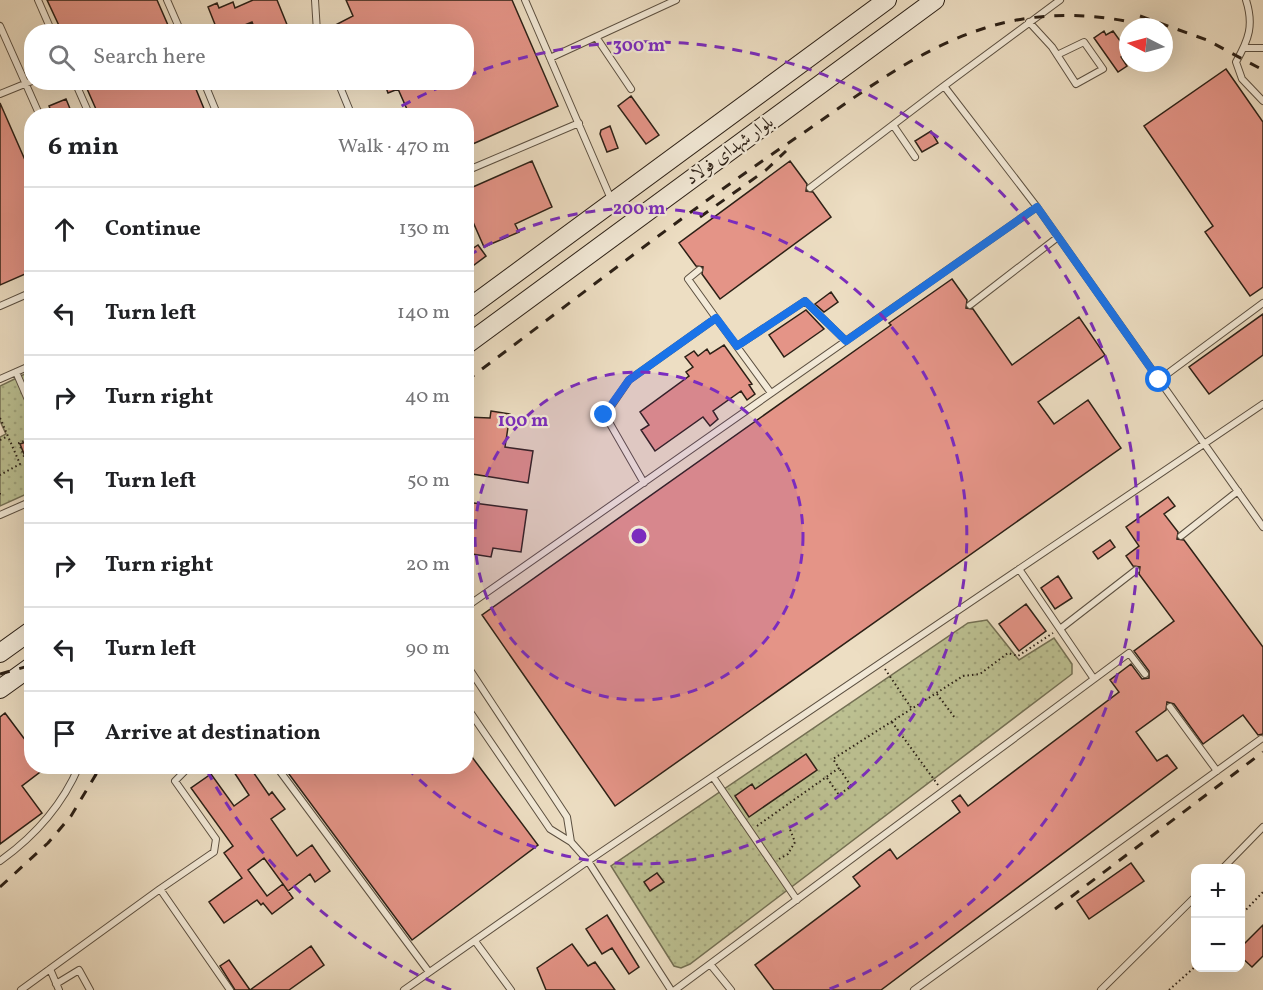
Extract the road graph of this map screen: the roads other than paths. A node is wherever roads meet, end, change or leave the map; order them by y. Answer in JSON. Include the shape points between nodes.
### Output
{"nodes":[{"id":1,"x":38,"y":0,"type":"edge"},
{"id":2,"x":167,"y":0,"type":"edge"},
{"id":3,"x":315,"y":0,"type":"edge"},
{"id":4,"x":525,"y":0,"type":"edge"},
{"id":5,"x":676,"y":0,"type":"edge"},
{"id":6,"x":887,"y":0,"type":"edge"},
{"id":7,"x":935,"y":0,"type":"edge"},
{"id":8,"x":1060,"y":0,"type":"edge"},
{"id":9,"x":1246,"y":0,"type":"edge"},
{"id":10,"x":1029,"y":22,"type":"junction"},
{"id":11,"x":48,"y":24,"type":"edge"},
{"id":12,"x":178,"y":24,"type":"edge"},
{"id":13,"x":317,"y":24,"type":"edge"},
{"id":14,"x":0,"y":26,"type":"edge"},
{"id":15,"x":596,"y":37,"type":"junction"},
{"id":16,"x":1244,"y":48,"type":"junction"},
{"id":17,"x":1263,"y":48,"type":"edge"},
{"id":18,"x":1057,"y":55,"type":"junction"},
{"id":19,"x":550,"y":58,"type":"junction"},
{"id":20,"x":24,"y":74,"type":"edge"},
{"id":21,"x":24,"y":84,"type":"edge"},
{"id":22,"x":944,"y":86,"type":"junction"},
{"id":23,"x":631,"y":89,"type":"dead end"},
{"id":24,"x":31,"y":90,"type":"edge"},
{"id":25,"x":79,"y":90,"type":"edge"},
{"id":26,"x":207,"y":90,"type":"edge"},
{"id":27,"x":341,"y":90,"type":"edge"},
{"id":28,"x":0,"y":93,"type":"edge"},
{"id":29,"x":1263,"y":101,"type":"edge"},
{"id":30,"x":37,"y":108,"type":"edge"},
{"id":31,"x":86,"y":108,"type":"edge"},
{"id":32,"x":215,"y":108,"type":"edge"},
{"id":33,"x":349,"y":108,"type":"edge"},
{"id":34,"x":579,"y":123,"type":"junction"},
{"id":35,"x":893,"y":125,"type":"junction"},
{"id":36,"x":915,"y":157,"type":"dead end"},
{"id":37,"x":474,"y":168,"type":"edge"},
{"id":38,"x":810,"y":188,"type":"dead end"},
{"id":39,"x":612,"y":202,"type":"junction"},
{"id":40,"x":1037,"y":207,"type":"junction"},
{"id":41,"x":1058,"y":237,"type":"junction"},
{"id":42,"x":699,"y":270,"type":"dead end"},
{"id":43,"x":24,"y":296,"type":"edge"},
{"id":44,"x":1263,"y":303,"type":"edge"},
{"id":45,"x":474,"y":304,"type":"edge"},
{"id":46,"x":970,"y":304,"type":"dead end"},
{"id":47,"x":0,"y":306,"type":"edge"},
{"id":48,"x":716,"y":318,"type":"junction"},
{"id":49,"x":474,"y":339,"type":"edge"},
{"id":50,"x":846,"y":341,"type":"junction"},
{"id":51,"x":737,"y":346,"type":"junction"},
{"id":52,"x":24,"y":368,"type":"edge"},
{"id":53,"x":16,"y":372,"type":"junction"},
{"id":54,"x":0,"y":379,"type":"edge"},
{"id":55,"x":1159,"y":380,"type":"junction"},
{"id":56,"x":24,"y":390,"type":"edge"},
{"id":57,"x":771,"y":393,"type":"junction"},
{"id":58,"x":1263,"y":404,"type":"edge"},
{"id":59,"x":1204,"y":444,"type":"junction"},
{"id":60,"x":644,"y":483,"type":"junction"},
{"id":61,"x":1238,"y":491,"type":"junction"},
{"id":62,"x":24,"y":504,"type":"edge"},
{"id":63,"x":0,"y":514,"type":"edge"},
{"id":64,"x":1263,"y":527,"type":"edge"},
{"id":65,"x":1181,"y":536,"type":"dead end"},
{"id":66,"x":1019,"y":569,"type":"junction"},
{"id":67,"x":1136,"y":570,"type":"dead end"},
{"id":68,"x":474,"y":601,"type":"edge"},
{"id":69,"x":1060,"y":628,"type":"junction"},
{"id":70,"x":24,"y":636,"type":"edge"},
{"id":71,"x":0,"y":653,"type":"edge"},
{"id":72,"x":24,"y":672,"type":"edge"},
{"id":73,"x":1145,"y":674,"type":"dead end"},
{"id":74,"x":474,"y":676,"type":"edge"},
{"id":75,"x":1094,"y":679,"type":"junction"},
{"id":76,"x":0,"y":689,"type":"edge"},
{"id":77,"x":1170,"y":707,"type":"dead end"},
{"id":78,"x":474,"y":718,"type":"edge"},
{"id":79,"x":1261,"y":739,"type":"dead end"},
{"id":80,"x":1217,"y":771,"type":"junction"},
{"id":81,"x":75,"y":774,"type":"edge"},
{"id":82,"x":182,"y":774,"type":"edge"},
{"id":83,"x":282,"y":774,"type":"edge"},
{"id":84,"x":713,"y":777,"type":"junction"},
{"id":85,"x":1263,"y":827,"type":"edge"},
{"id":86,"x":571,"y":842,"type":"junction"},
{"id":87,"x":0,"y":861,"type":"edge"},
{"id":88,"x":588,"y":861,"type":"junction"},
{"id":89,"x":1227,"y":864,"type":"edge"},
{"id":90,"x":160,"y":889,"type":"junction"},
{"id":91,"x":797,"y":900,"type":"junction"},
{"id":92,"x":1191,"y":901,"type":"edge"},
{"id":93,"x":475,"y":941,"type":"junction"},
{"id":94,"x":710,"y":964,"type":"junction"},
{"id":95,"x":50,"y":969,"type":"junction"},
{"id":96,"x":429,"y":972,"type":"junction"},
{"id":97,"x":58,"y":987,"type":"edge"},
{"id":98,"x":21,"y":990,"type":"edge"},
{"id":99,"x":90,"y":990,"type":"edge"},
{"id":100,"x":231,"y":990,"type":"edge"},
{"id":101,"x":404,"y":990,"type":"edge"},
{"id":102,"x":511,"y":990,"type":"edge"},
{"id":103,"x":673,"y":990,"type":"edge"},
{"id":104,"x":731,"y":990,"type":"edge"},
{"id":105,"x":914,"y":990,"type":"edge"},
{"id":106,"x":1101,"y":990,"type":"edge"}],
"edges":[{"from":1,"to":11,"type":"lane"},
{"from":2,"to":12,"type":"lane"},
{"from":3,"to":13,"type":"lane"},
{"from":4,"to":19,"type":"lane"},
{"from":5,"to":15,"type":"lane"},
{"from":6,"to":39,"type":"street","name":"بلوار شهدای فولاد"},
{"from":7,"to":49,"type":"street","name":"بلوار شهدای فولاد"},
{"from":8,"to":10,"type":"lane"},
{"from":9,"to":16,"type":"lane","via":[[1251,16],[1250,37]]},
{"from":10,"to":18,"type":"lane"},
{"from":10,"to":22,"type":"lane"},
{"from":14,"to":20,"type":"lane"},
{"from":15,"to":19,"type":"lane"},
{"from":15,"to":23,"type":"lane"},
{"from":16,"to":17,"type":"lane"},
{"from":16,"to":29,"type":"lane","via":[[1236,62],[1242,79]]},
{"from":18,"to":18,"type":"lane","via":[[1076,84],[1103,69],[1084,42]]},
{"from":19,"to":34,"type":"lane"},
{"from":21,"to":28,"type":"lane"},
{"from":22,"to":35,"type":"lane"},
{"from":22,"to":40,"type":"lane"},
{"from":24,"to":30,"type":"lane"},
{"from":25,"to":31,"type":"lane"},
{"from":26,"to":32,"type":"lane"},
{"from":27,"to":33,"type":"lane"},
{"from":34,"to":37,"type":"lane"},
{"from":34,"to":39,"type":"lane"},
{"from":35,"to":36,"type":"lane"},
{"from":35,"to":38,"type":"lane"},
{"from":39,"to":45,"type":"street","name":"بلوار شهدای فولاد"},
{"from":40,"to":41,"type":"lane"},
{"from":40,"to":50,"type":"lane"},
{"from":41,"to":46,"type":"lane"},
{"from":41,"to":55,"type":"lane"},
{"from":42,"to":48,"type":"lane","via":[[688,279]]},
{"from":43,"to":47,"type":"lane"},
{"from":44,"to":55,"type":"lane"},
{"from":48,"to":51,"type":"lane"},
{"from":48,"to":60,"type":"lane","via":[[629,380],[604,415]]},
{"from":50,"to":51,"type":"lane","via":[[805,301]]},
{"from":50,"to":57,"type":"lane"},
{"from":51,"to":57,"type":"lane"},
{"from":52,"to":53,"type":"lane"},
{"from":53,"to":54,"type":"lane"},
{"from":53,"to":56,"type":"lane"},
{"from":55,"to":59,"type":"lane"},
{"from":57,"to":60,"type":"lane"},
{"from":58,"to":59,"type":"lane"},
{"from":59,"to":61,"type":"lane"},
{"from":59,"to":66,"type":"lane"},
{"from":60,"to":68,"type":"lane"},
{"from":61,"to":64,"type":"lane"},
{"from":61,"to":65,"type":"lane"},
{"from":62,"to":63,"type":"lane"},
{"from":66,"to":69,"type":"lane"},
{"from":66,"to":84,"type":"lane"},
{"from":67,"to":69,"type":"lane"},
{"from":69,"to":75,"type":"lane"},
{"from":70,"to":71,"type":"street"},
{"from":72,"to":76,"type":"street"},
{"from":73,"to":75,"type":"lane","via":[[1129,653]]},
{"from":74,"to":86,"type":"lane","via":[[567,817]]},
{"from":75,"to":91,"type":"lane"},
{"from":77,"to":80,"type":"lane"},
{"from":78,"to":86,"type":"lane","via":[[550,829]]},
{"from":79,"to":80,"type":"lane"},
{"from":80,"to":105,"type":"lane"},
{"from":81,"to":87,"type":"lane","via":[[49,817],[25,843]]},
{"from":82,"to":90,"type":"lane","via":[[175,781],[216,839],[214,852]]},
{"from":83,"to":96,"type":"lane"},
{"from":84,"to":88,"type":"lane"},
{"from":84,"to":91,"type":"lane"},
{"from":85,"to":89,"type":"lane"},
{"from":86,"to":88,"type":"lane"},
{"from":88,"to":93,"type":"lane"},
{"from":88,"to":103,"type":"lane"},
{"from":90,"to":95,"type":"lane"},
{"from":90,"to":100,"type":"lane"},
{"from":91,"to":94,"type":"lane"},
{"from":92,"to":106,"type":"lane"},
{"from":93,"to":96,"type":"lane"},
{"from":93,"to":102,"type":"lane"},
{"from":94,"to":103,"type":"lane"},
{"from":94,"to":104,"type":"lane"},
{"from":95,"to":97,"type":"lane"},
{"from":95,"to":98,"type":"lane"},
{"from":96,"to":101,"type":"lane"},
{"from":97,"to":99,"type":"lane","via":[[79,970]]}]}
